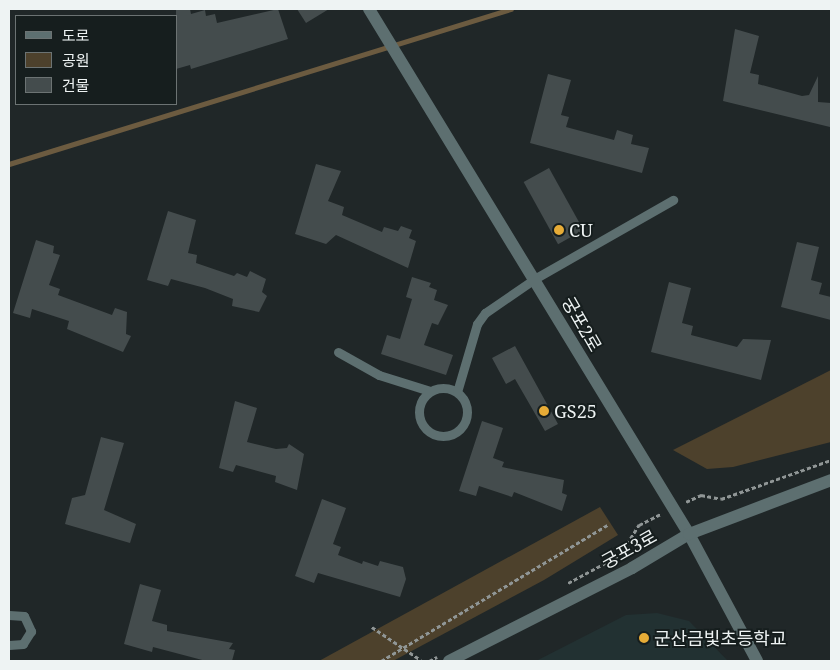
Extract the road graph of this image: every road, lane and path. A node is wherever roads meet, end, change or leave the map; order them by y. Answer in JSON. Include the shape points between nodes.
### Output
{"nodes":[{"id":1,"x":371,"y":13,"type":"edge"},
{"id":2,"x":673,"y":200,"type":"dead end"},
{"id":3,"x":536,"y":278,"type":"junction"},
{"id":4,"x":338,"y":352,"type":"dead end"},
{"id":5,"x":430,"y":391,"type":"junction"},
{"id":6,"x":457,"y":392,"type":"junction"},
{"id":7,"x":831,"y":460,"type":"edge"},
{"id":8,"x":831,"y":480,"type":"edge"},
{"id":9,"x":670,"y":510,"type":"junction"},
{"id":10,"x":607,"y":525,"type":"dead end"},
{"id":11,"x":689,"y":534,"type":"junction"},
{"id":12,"x":560,"y":588,"type":"dead end"},
{"id":13,"x":9,"y":615,"type":"edge"},
{"id":14,"x":372,"y":627,"type":"dead end"},
{"id":15,"x":9,"y":645,"type":"edge"},
{"id":16,"x":403,"y":648,"type":"junction"},
{"id":17,"x":446,"y":658,"type":"edge"},
{"id":18,"x":421,"y":660,"type":"dead end"},
{"id":19,"x":381,"y":661,"type":"edge"},
{"id":20,"x":429,"y":661,"type":"edge"},
{"id":21,"x":758,"y":661,"type":"edge"}],
"edges":[{"from":1,"to":3,"type":"street","name":"궁포2로"},
{"from":2,"to":3,"type":"lane"},
{"from":3,"to":6,"type":"lane","via":[[477,324]]},
{"from":3,"to":9,"type":"street","name":"궁포2로"},
{"from":4,"to":5,"type":"lane","via":[[379,375]]},
{"from":5,"to":6,"type":"lane","via":[[444,388]]},
{"from":5,"to":6,"type":"lane","via":[[420,402],[419,417],[426,430],[441,437],[464,425],[467,407]]},
{"from":7,"to":9,"type":"path","via":[[721,499],[700,496]]},
{"from":8,"to":11,"type":"street","name":"궁포3로"},
{"from":9,"to":11,"type":"street","name":"궁포2로"},
{"from":9,"to":12,"type":"path","via":[[639,525],[620,555]]},
{"from":10,"to":16,"type":"path"},
{"from":11,"to":17,"type":"street","name":"궁포3로","via":[[632,568]]},
{"from":11,"to":21,"type":"street","name":"궁포2로"},
{"from":13,"to":15,"type":"lane","via":[[24,616],[31,631],[23,644]]},
{"from":14,"to":16,"type":"path"},
{"from":16,"to":18,"type":"path"},
{"from":16,"to":19,"type":"path"},
{"from":17,"to":20,"type":"path"}]}
